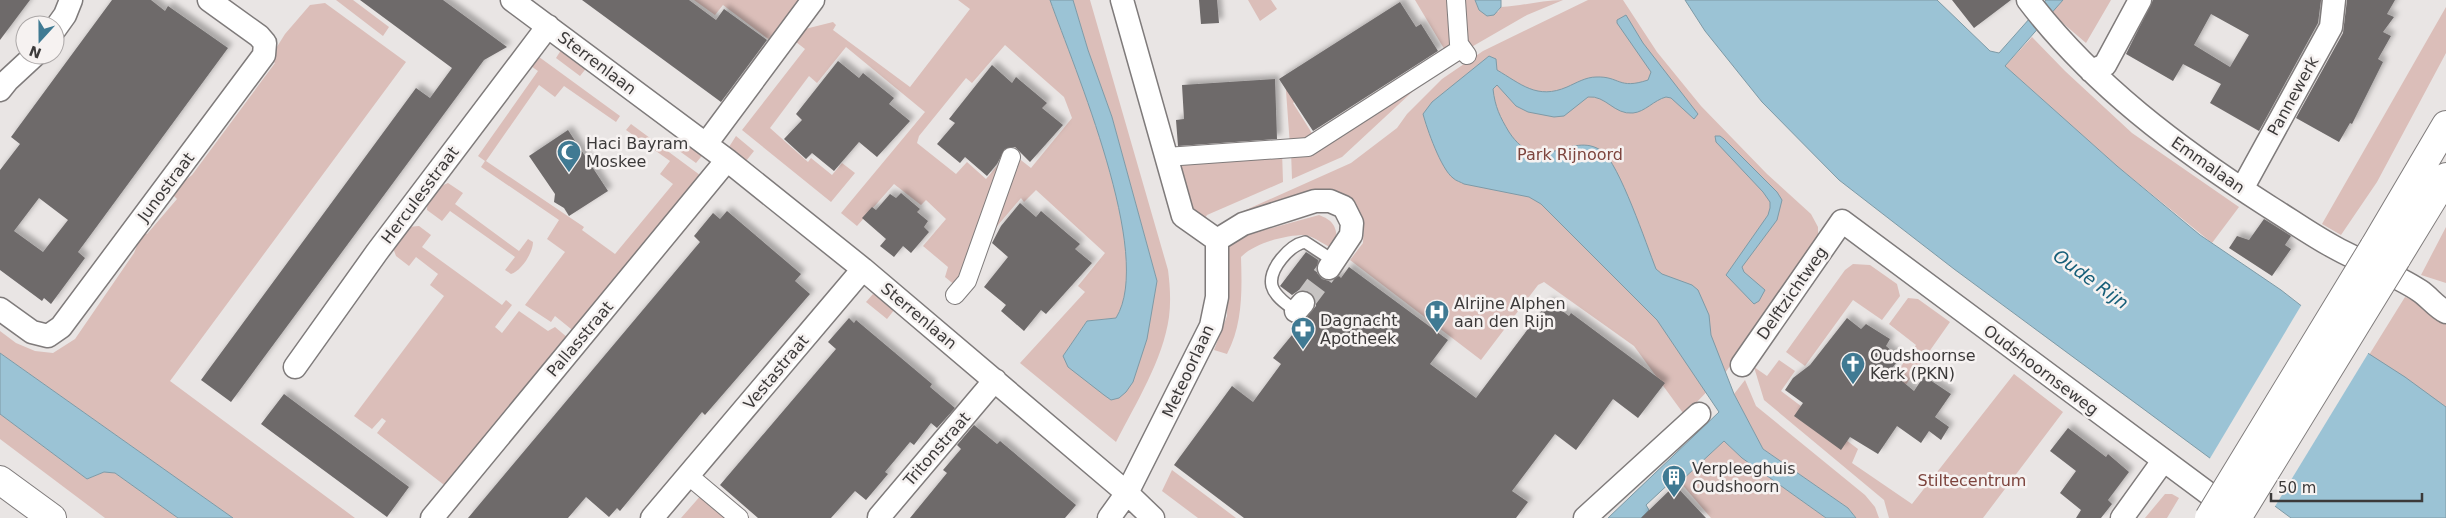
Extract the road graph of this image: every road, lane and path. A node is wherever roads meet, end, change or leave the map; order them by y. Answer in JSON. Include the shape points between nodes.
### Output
{"nodes":[{"id":1,"x":71,"y":0,"type":"edge"},
{"id":2,"x":210,"y":0,"type":"edge"},
{"id":3,"x":813,"y":0,"type":"edge"},
{"id":4,"x":1122,"y":0,"type":"edge"},
{"id":5,"x":1456,"y":0,"type":"edge"},
{"id":6,"x":2028,"y":0,"type":"edge"},
{"id":7,"x":2140,"y":0,"type":"edge"},
{"id":8,"x":2334,"y":0,"type":"edge"},
{"id":9,"x":522,"y":3,"type":"edge"},
{"id":10,"x":65,"y":15,"type":"edge"},
{"id":11,"x":548,"y":26,"type":"junction"},
{"id":12,"x":24,"y":65,"type":"edge"},
{"id":13,"x":2091,"y":71,"type":"junction"},
{"id":14,"x":0,"y":90,"type":"edge"},
{"id":15,"x":2446,"y":125,"type":"edge"},
{"id":16,"x":706,"y":144,"type":"junction"},
{"id":17,"x":1011,"y":157,"type":"dead end"},
{"id":18,"x":1166,"y":157,"type":"junction"},
{"id":19,"x":727,"y":160,"type":"junction"},
{"id":20,"x":2446,"y":177,"type":"edge"},
{"id":21,"x":2242,"y":189,"type":"junction"},
{"id":22,"x":1842,"y":221,"type":"joint"},
{"id":23,"x":1217,"y":240,"type":"junction"},
{"id":24,"x":2385,"y":253,"type":"junction"},
{"id":25,"x":1331,"y":264,"type":"joint"},
{"id":26,"x":863,"y":269,"type":"junction"},
{"id":27,"x":2420,"y":291,"type":"junction"},
{"id":28,"x":2446,"y":291,"type":"edge"},
{"id":29,"x":955,"y":295,"type":"dead end"},
{"id":30,"x":1300,"y":307,"type":"dead end"},
{"id":31,"x":0,"y":309,"type":"edge"},
{"id":32,"x":2446,"y":312,"type":"edge"},
{"id":33,"x":2320,"y":357,"type":"junction"},
{"id":34,"x":1742,"y":365,"type":"dead end"},
{"id":35,"x":295,"y":367,"type":"dead end"},
{"id":36,"x":995,"y":380,"type":"junction"},
{"id":37,"x":1699,"y":414,"type":"dead end"},
{"id":38,"x":2163,"y":461,"type":"junction"},
{"id":39,"x":689,"y":476,"type":"junction"},
{"id":40,"x":0,"y":480,"type":"edge"},
{"id":41,"x":1127,"y":494,"type":"junction"},
{"id":42,"x":878,"y":517,"type":"edge"},
{"id":43,"x":52,"y":518,"type":"edge"},
{"id":44,"x":432,"y":518,"type":"edge"},
{"id":45,"x":652,"y":518,"type":"edge"},
{"id":46,"x":739,"y":518,"type":"edge"},
{"id":47,"x":1109,"y":518,"type":"edge"},
{"id":48,"x":1153,"y":518,"type":"edge"},
{"id":49,"x":1585,"y":518,"type":"edge"},
{"id":50,"x":2122,"y":518,"type":"edge"},
{"id":51,"x":2209,"y":518,"type":"edge"},
{"id":52,"x":2237,"y":518,"type":"edge"},
{"id":53,"x":2241,"y":518,"type":"edge"}],
"edges":[{"from":1,"to":10,"type":"street"},
{"from":2,"to":31,"type":"street","name":"Junostraat","via":[[259,36],[265,43],[264,55],[61,327],[48,336],[32,332]]},
{"from":3,"to":16,"type":"street"},
{"from":4,"to":18,"type":"street"},
{"from":5,"to":18,"type":"street","via":[[1460,44],[1464,52],[1308,147]]},
{"from":6,"to":13,"type":"street","name":"Emmalaan"},
{"from":7,"to":13,"type":"street","via":[[2105,65]]},
{"from":8,"to":21,"type":"street","name":"Pannewerk","via":[[2331,26]]},
{"from":9,"to":11,"type":"street","name":"Sterrenlaan"},
{"from":11,"to":16,"type":"street","name":"Sterrenlaan"},
{"from":11,"to":35,"type":"street","name":"Herculesstraat","via":[[377,252]]},
{"from":12,"to":14,"type":"street"},
{"from":13,"to":21,"type":"street","name":"Emmalaan","via":[[2166,136]]},
{"from":15,"to":24,"type":"main road"},
{"from":16,"to":19,"type":"street","name":"Sterrenlaan"},
{"from":17,"to":29,"type":"street","via":[[967,282]]},
{"from":18,"to":23,"type":"street","via":[[1183,216]]},
{"from":19,"to":26,"type":"street","name":"Sterrenlaan"},
{"from":19,"to":44,"type":"street","name":"Pallasstraat"},
{"from":20,"to":24,"type":"main road"},
{"from":21,"to":27,"type":"street","name":"Emmalaan","via":[[2331,246]]},
{"from":22,"to":34,"type":"street","name":"Delftzichtweg"},
{"from":22,"to":38,"type":"street","name":"Oudshoornseweg"},
{"from":23,"to":25,"type":"street","via":[[1243,224],[1315,201],[1330,201],[1344,207],[1352,223],[1351,235]]},
{"from":23,"to":41,"type":"street","name":"Meteoorlaan","via":[[1217,297],[1211,326]]},
{"from":24,"to":33,"type":"main road","bridge":true},
{"from":25,"to":30,"type":"lane","via":[[1305,242],[1296,244],[1285,254],[1272,278],[1272,287],[1277,296]]},
{"from":26,"to":36,"type":"street","name":"Sterrenlaan"},
{"from":26,"to":39,"type":"street","name":"Vestastraat"},
{"from":27,"to":28,"type":"street","name":"Emmalaan"},
{"from":27,"to":32,"type":"street","name":"Emmalaan"},
{"from":33,"to":51,"type":"main road","bridge":true},
{"from":33,"to":52,"type":"main road","bridge":true},
{"from":36,"to":41,"type":"street","name":"Sterrenlaan"},
{"from":36,"to":42,"type":"street","name":"Tritonstraat"},
{"from":37,"to":49,"type":"street"},
{"from":38,"to":50,"type":"street"},
{"from":38,"to":53,"type":"street","name":"Oudshoornseweg"},
{"from":39,"to":45,"type":"street","name":"Vestastraat"},
{"from":39,"to":46,"type":"street"},
{"from":40,"to":43,"type":"main road"},
{"from":41,"to":47,"type":"street","name":"Meteoorlaan"},
{"from":41,"to":48,"type":"street","name":"Sterrenlaan"}]}
